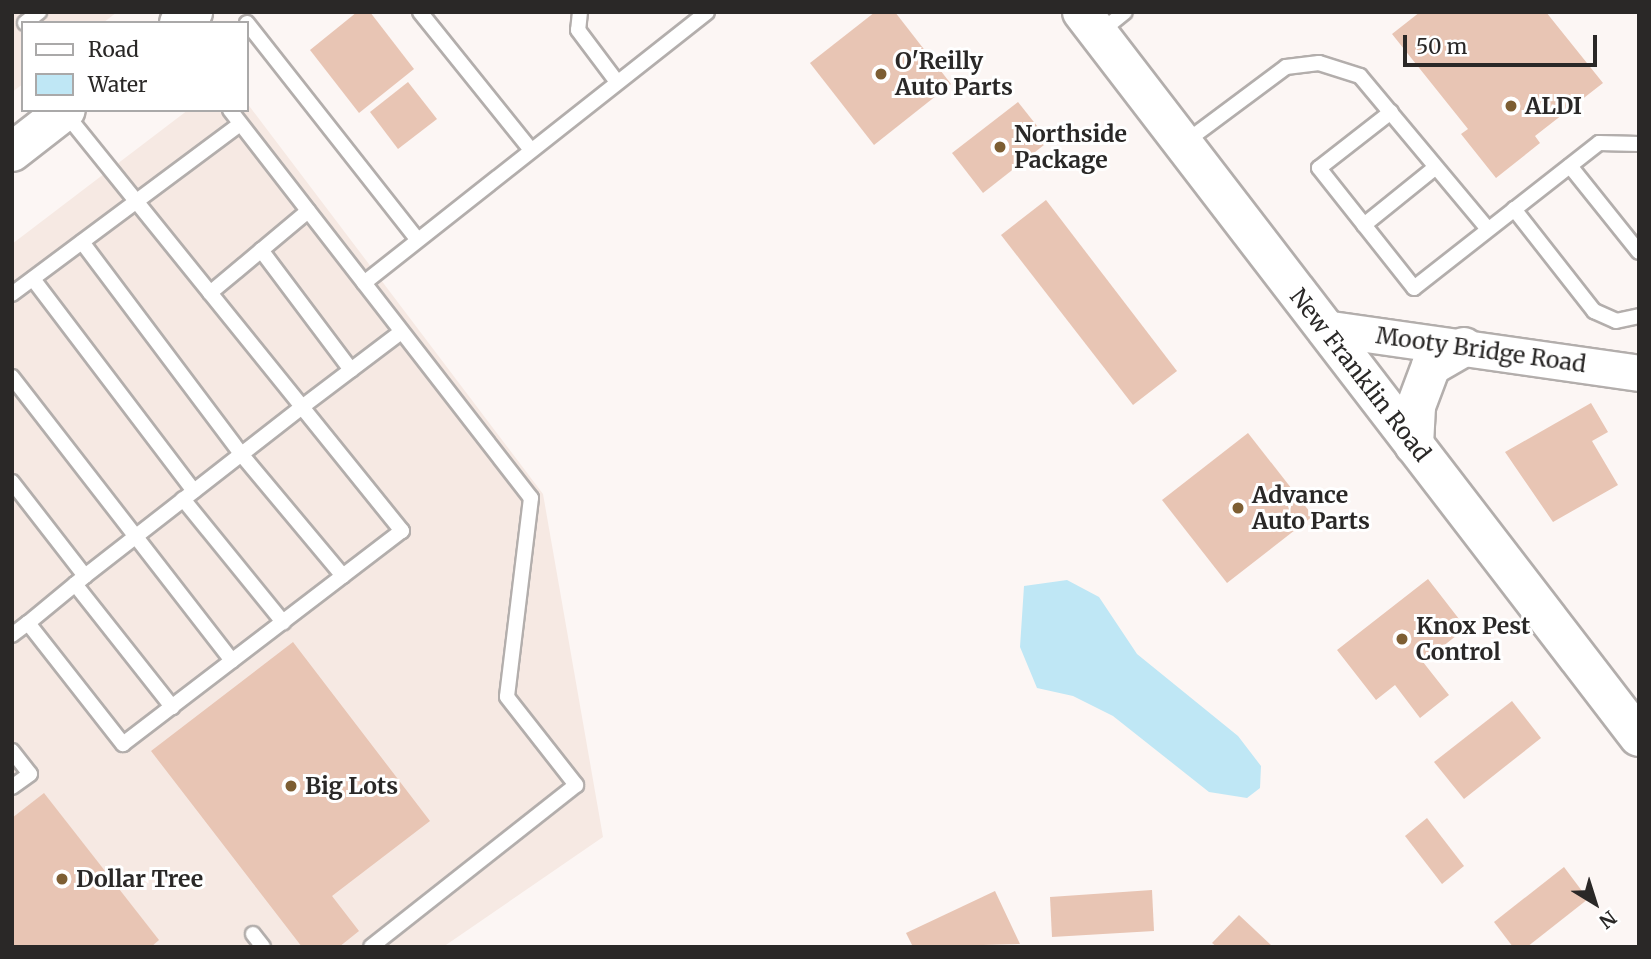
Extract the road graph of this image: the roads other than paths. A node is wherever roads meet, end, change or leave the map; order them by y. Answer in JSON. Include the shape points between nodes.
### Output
{"nodes":[{"id":1,"x":420,"y":12,"type":"edge"},
{"id":2,"x":580,"y":12,"type":"edge"},
{"id":3,"x":707,"y":12,"type":"edge"},
{"id":4,"x":1102,"y":19,"type":"edge"},
{"id":5,"x":248,"y":26,"type":"edge"},
{"id":6,"x":617,"y":82,"type":"junction"},
{"id":7,"x":64,"y":112,"type":"edge"},
{"id":8,"x":66,"y":112,"type":"edge"},
{"id":9,"x":231,"y":112,"type":"edge"},
{"id":10,"x":1391,"y":112,"type":"junction"},
{"id":11,"x":240,"y":124,"type":"junction"},
{"id":12,"x":1182,"y":144,"type":"junction"},
{"id":13,"x":1639,"y":144,"type":"edge"},
{"id":14,"x":530,"y":149,"type":"junction"},
{"id":15,"x":12,"y":152,"type":"edge"},
{"id":16,"x":1570,"y":166,"type":"junction"},
{"id":17,"x":1436,"y":167,"type":"junction"},
{"id":18,"x":136,"y":201,"type":"junction"},
{"id":19,"x":1514,"y":209,"type":"junction"},
{"id":20,"x":308,"y":211,"type":"junction"},
{"id":21,"x":1364,"y":225,"type":"junction"},
{"id":22,"x":1488,"y":229,"type":"junction"},
{"id":23,"x":417,"y":239,"type":"junction"},
{"id":24,"x":82,"y":242,"type":"junction"},
{"id":25,"x":261,"y":250,"type":"junction"},
{"id":26,"x":1639,"y":251,"type":"edge"},
{"id":27,"x":33,"y":279,"type":"junction"},
{"id":28,"x":364,"y":283,"type":"junction"},
{"id":29,"x":210,"y":293,"type":"junction"},
{"id":30,"x":12,"y":294,"type":"edge"},
{"id":31,"x":1639,"y":316,"type":"edge"},
{"id":32,"x":1324,"y":328,"type":"junction"},
{"id":33,"x":401,"y":332,"type":"junction"},
{"id":34,"x":1464,"y":348,"type":"junction"},
{"id":35,"x":351,"y":370,"type":"junction"},
{"id":36,"x":1639,"y":373,"type":"edge"},
{"id":37,"x":12,"y":377,"type":"edge"},
{"id":38,"x":302,"y":407,"type":"junction"},
{"id":39,"x":1414,"y":445,"type":"junction"},
{"id":40,"x":241,"y":454,"type":"junction"},
{"id":41,"x":12,"y":482,"type":"edge"},
{"id":42,"x":189,"y":495,"type":"junction"},
{"id":43,"x":133,"y":538,"type":"junction"},
{"id":44,"x":343,"y":576,"type":"junction"},
{"id":45,"x":80,"y":580,"type":"junction"},
{"id":46,"x":283,"y":622,"type":"junction"},
{"id":47,"x":28,"y":623,"type":"junction"},
{"id":48,"x":12,"y":635,"type":"edge"},
{"id":49,"x":232,"y":661,"type":"junction"},
{"id":50,"x":172,"y":707,"type":"junction"},
{"id":51,"x":1639,"y":737,"type":"edge"},
{"id":52,"x":12,"y":751,"type":"edge"},
{"id":53,"x":12,"y":787,"type":"edge"},
{"id":54,"x":253,"y":934,"type":"dead end"},
{"id":55,"x":263,"y":947,"type":"edge"},
{"id":56,"x":371,"y":947,"type":"edge"}],
"edges":[{"from":1,"to":14,"type":"lane"},
{"from":2,"to":6,"type":"lane","via":[[578,30]]},
{"from":3,"to":6,"type":"lane"},
{"from":4,"to":12,"type":"main road","name":"New Franklin Road"},
{"from":5,"to":23,"type":"lane"},
{"from":6,"to":14,"type":"lane"},
{"from":7,"to":15,"type":"main road"},
{"from":8,"to":18,"type":"lane"},
{"from":9,"to":11,"type":"lane"},
{"from":10,"to":12,"type":"lane","via":[[1360,76],[1319,63],[1286,67]]},
{"from":10,"to":17,"type":"lane"},
{"from":10,"to":21,"type":"lane","via":[[1319,168]]},
{"from":11,"to":18,"type":"lane"},
{"from":11,"to":20,"type":"lane"},
{"from":12,"to":32,"type":"main road","name":"New Franklin Road"},
{"from":13,"to":16,"type":"lane","via":[[1599,144]]},
{"from":14,"to":23,"type":"lane"},
{"from":16,"to":19,"type":"lane"},
{"from":16,"to":26,"type":"lane"},
{"from":17,"to":21,"type":"lane"},
{"from":17,"to":22,"type":"lane"},
{"from":18,"to":24,"type":"lane"},
{"from":18,"to":29,"type":"lane"},
{"from":19,"to":22,"type":"lane"},
{"from":19,"to":31,"type":"lane","via":[[1594,311],[1616,321]]},
{"from":20,"to":25,"type":"lane"},
{"from":20,"to":28,"type":"lane"},
{"from":21,"to":22,"type":"lane","via":[[1414,288]]},
{"from":23,"to":28,"type":"lane"},
{"from":24,"to":27,"type":"lane"},
{"from":24,"to":40,"type":"lane"},
{"from":25,"to":29,"type":"lane"},
{"from":25,"to":35,"type":"lane"},
{"from":27,"to":30,"type":"lane"},
{"from":27,"to":42,"type":"lane"},
{"from":28,"to":33,"type":"lane"},
{"from":29,"to":38,"type":"lane"},
{"from":32,"to":34,"type":"street","name":"Mooty Bridge Road"},
{"from":32,"to":39,"type":"main road","name":"New Franklin Road"},
{"from":33,"to":35,"type":"lane"},
{"from":33,"to":56,"type":"lane","via":[[531,498],[507,697],[576,785]]},
{"from":34,"to":36,"type":"street","name":"Mooty Bridge Road"},
{"from":34,"to":39,"type":"main road","via":[[1431,366],[1416,406]]},
{"from":35,"to":38,"type":"lane"},
{"from":37,"to":43,"type":"lane"},
{"from":38,"to":40,"type":"lane"},
{"from":38,"to":44,"type":"lane","via":[[402,531]]},
{"from":39,"to":51,"type":"main road","name":"New Franklin Road"},
{"from":40,"to":42,"type":"lane"},
{"from":40,"to":44,"type":"lane"},
{"from":41,"to":45,"type":"lane"},
{"from":42,"to":43,"type":"lane"},
{"from":42,"to":46,"type":"lane"},
{"from":43,"to":45,"type":"lane"},
{"from":43,"to":49,"type":"lane"},
{"from":44,"to":46,"type":"lane"},
{"from":45,"to":47,"type":"lane"},
{"from":45,"to":50,"type":"lane"},
{"from":46,"to":49,"type":"lane"},
{"from":47,"to":48,"type":"lane"},
{"from":47,"to":50,"type":"lane","via":[[123,744]]},
{"from":49,"to":50,"type":"lane"},
{"from":52,"to":53,"type":"lane","via":[[30,774]]},
{"from":54,"to":55,"type":"lane"}]}
